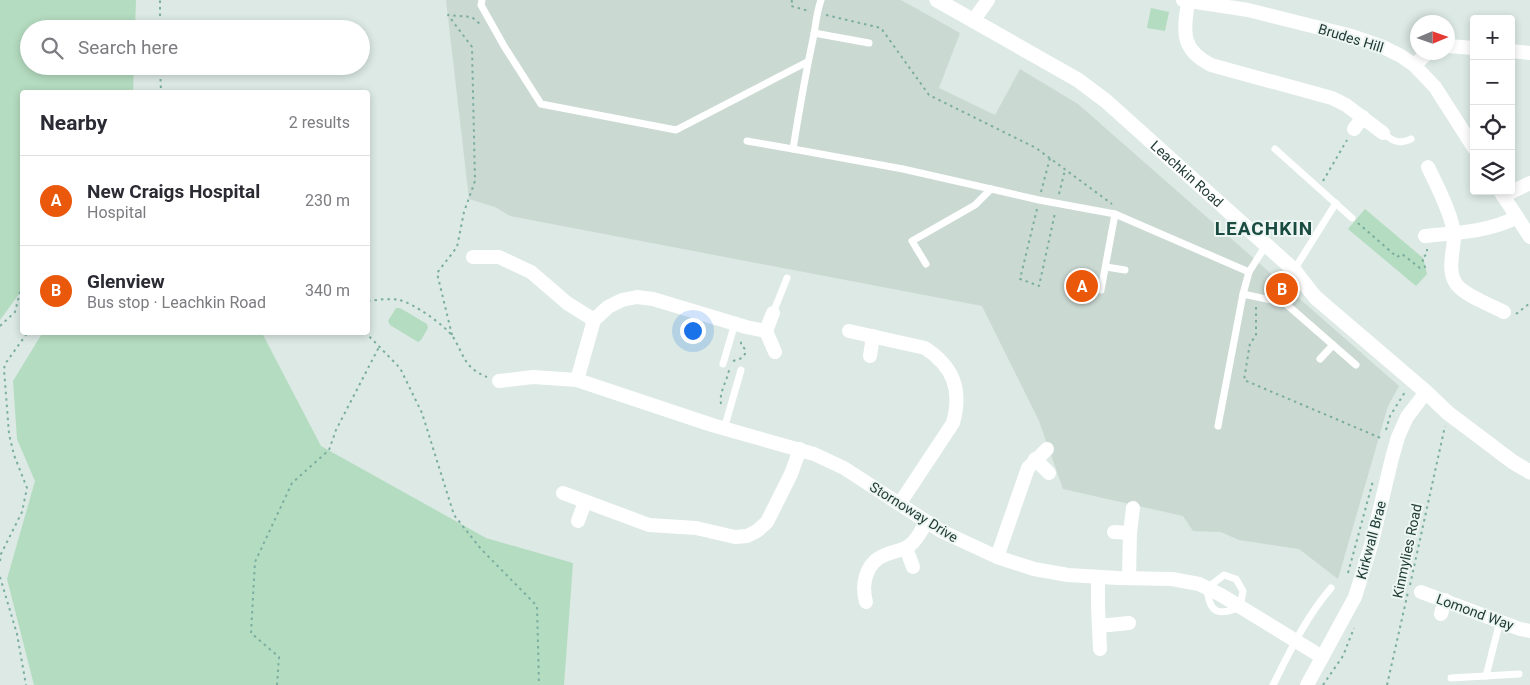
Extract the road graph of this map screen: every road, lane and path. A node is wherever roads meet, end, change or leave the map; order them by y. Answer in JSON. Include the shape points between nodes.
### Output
{"nodes":[{"id":1,"x":160,"y":0,"type":"edge"},
{"id":2,"x":482,"y":0,"type":"edge"},
{"id":3,"x":792,"y":0,"type":"edge"},
{"id":4,"x":821,"y":0,"type":"edge"},
{"id":5,"x":936,"y":0,"type":"edge"},
{"id":6,"x":988,"y":0,"type":"edge"},
{"id":7,"x":1186,"y":0,"type":"edge"},
{"id":8,"x":816,"y":12,"type":"junction"},
{"id":9,"x":160,"y":20,"type":"edge"},
{"id":10,"x":973,"y":21,"type":"junction"},
{"id":11,"x":483,"y":27,"type":"dead end"},
{"id":12,"x":814,"y":33,"type":"junction"},
{"id":13,"x":870,"y":43,"type":"dead end"},
{"id":14,"x":1455,"y":47,"type":"edge"},
{"id":15,"x":1470,"y":48,"type":"edge"},
{"id":16,"x":1515,"y":51,"type":"edge"},
{"id":17,"x":1530,"y":53,"type":"edge"},
{"id":18,"x":1420,"y":60,"type":"edge"},
{"id":19,"x":807,"y":62,"type":"junction"},
{"id":20,"x":1414,"y":65,"type":"junction"},
{"id":21,"x":160,"y":75,"type":"edge"},
{"id":22,"x":161,"y":90,"type":"edge"},
{"id":23,"x":1363,"y":117,"type":"junction"},
{"id":24,"x":1354,"y":129,"type":"joint"},
{"id":25,"x":1383,"y":133,"type":"joint"},
{"id":26,"x":1411,"y":139,"type":"dead end"},
{"id":27,"x":747,"y":141,"type":"dead end"},
{"id":28,"x":1470,"y":142,"type":"edge"},
{"id":29,"x":1275,"y":148,"type":"dead end"},
{"id":30,"x":793,"y":149,"type":"junction"},
{"id":31,"x":1050,"y":158,"type":"junction"},
{"id":32,"x":1428,"y":167,"type":"dead end"},
{"id":33,"x":1065,"y":170,"type":"junction"},
{"id":34,"x":1530,"y":183,"type":"edge"},
{"id":35,"x":1318,"y":187,"type":"junction"},
{"id":36,"x":1515,"y":188,"type":"edge"},
{"id":37,"x":991,"y":189,"type":"junction"},
{"id":38,"x":1502,"y":195,"type":"edge"},
{"id":39,"x":1039,"y":200,"type":"junction"},
{"id":40,"x":1057,"y":203,"type":"junction"},
{"id":41,"x":1336,"y":203,"type":"junction"},
{"id":42,"x":1116,"y":211,"type":"junction"},
{"id":43,"x":1517,"y":217,"type":"junction"},
{"id":44,"x":1352,"y":218,"type":"joint"},
{"id":45,"x":1454,"y":234,"type":"junction"},
{"id":46,"x":1425,"y":236,"type":"joint"},
{"id":47,"x":1530,"y":237,"type":"edge"},
{"id":48,"x":1266,"y":245,"type":"junction"},
{"id":49,"x":473,"y":257,"type":"dead end"},
{"id":50,"x":926,"y":264,"type":"dead end"},
{"id":51,"x":1106,"y":266,"type":"junction"},
{"id":52,"x":1125,"y":270,"type":"dead end"},
{"id":53,"x":1294,"y":270,"type":"junction"},
{"id":54,"x":1249,"y":272,"type":"junction"},
{"id":55,"x":787,"y":278,"type":"dead end"},
{"id":56,"x":1101,"y":290,"type":"dead end"},
{"id":57,"x":20,"y":292,"type":"edge"},
{"id":58,"x":1243,"y":294,"type":"junction"},
{"id":59,"x":1257,"y":297,"type":"junction"},
{"id":60,"x":370,"y":301,"type":"edge"},
{"id":61,"x":1530,"y":303,"type":"edge"},
{"id":62,"x":1504,"y":312,"type":"joint"},
{"id":63,"x":773,"y":313,"type":"joint"},
{"id":64,"x":594,"y":320,"type":"junction"},
{"id":65,"x":736,"y":324,"type":"junction"},
{"id":66,"x":0,"y":326,"type":"edge"},
{"id":67,"x":766,"y":331,"type":"junction"},
{"id":68,"x":849,"y":331,"type":"dead end"},
{"id":69,"x":26,"y":335,"type":"edge"},
{"id":70,"x":368,"y":335,"type":"edge"},
{"id":71,"x":452,"y":335,"type":"junction"},
{"id":72,"x":873,"y":336,"type":"junction"},
{"id":73,"x":1333,"y":345,"type":"junction"},
{"id":74,"x":379,"y":347,"type":"junction"},
{"id":75,"x":775,"y":352,"type":"dead end"},
{"id":76,"x":870,"y":356,"type":"dead end"},
{"id":77,"x":1320,"y":359,"type":"dead end"},
{"id":78,"x":723,"y":364,"type":"dead end"},
{"id":79,"x":1356,"y":365,"type":"dead end"},
{"id":80,"x":742,"y":370,"type":"dead end"},
{"id":81,"x":577,"y":380,"type":"junction"},
{"id":82,"x":498,"y":381,"type":"joint"},
{"id":83,"x":1424,"y":394,"type":"junction"},
{"id":84,"x":1446,"y":422,"type":"dead end"},
{"id":85,"x":1218,"y":426,"type":"dead end"},
{"id":86,"x":724,"y":429,"type":"junction"},
{"id":87,"x":800,"y":449,"type":"junction"},
{"id":88,"x":1048,"y":449,"type":"dead end"},
{"id":89,"x":1035,"y":459,"type":"junction"},
{"id":90,"x":1530,"y":472,"type":"edge"},
{"id":91,"x":1049,"y":473,"type":"dead end"},
{"id":92,"x":1374,"y":477,"type":"dead end"},
{"id":93,"x":563,"y":493,"type":"dead end"},
{"id":94,"x":585,"y":502,"type":"junction"},
{"id":95,"x":900,"y":504,"type":"junction"},
{"id":96,"x":1133,"y":508,"type":"dead end"},
{"id":97,"x":578,"y":521,"type":"dead end"},
{"id":98,"x":926,"y":522,"type":"junction"},
{"id":99,"x":1114,"y":532,"type":"dead end"},
{"id":100,"x":1130,"y":533,"type":"junction"},
{"id":101,"x":906,"y":548,"type":"junction"},
{"id":102,"x":997,"y":557,"type":"junction"},
{"id":103,"x":0,"y":561,"type":"edge"},
{"id":104,"x":913,"y":567,"type":"dead end"},
{"id":105,"x":0,"y":577,"type":"edge"},
{"id":106,"x":1098,"y":578,"type":"junction"},
{"id":107,"x":1129,"y":578,"type":"junction"},
{"id":108,"x":1346,"y":580,"type":"dead end"},
{"id":109,"x":1207,"y":588,"type":"junction"},
{"id":110,"x":1331,"y":588,"type":"dead end"},
{"id":111,"x":1421,"y":592,"type":"dead end"},
{"id":112,"x":866,"y":602,"type":"dead end"},
{"id":113,"x":1240,"y":606,"type":"junction"},
{"id":114,"x":1500,"y":621,"type":"junction"},
{"id":115,"x":1129,"y":623,"type":"dead end"},
{"id":116,"x":1099,"y":626,"type":"junction"},
{"id":117,"x":1530,"y":631,"type":"edge"},
{"id":118,"x":1295,"y":641,"type":"junction"},
{"id":119,"x":1100,"y":649,"type":"dead end"},
{"id":120,"x":1322,"y":657,"type":"junction"},
{"id":121,"x":1519,"y":674,"type":"dead end"},
{"id":122,"x":1486,"y":676,"type":"junction"},
{"id":123,"x":1451,"y":678,"type":"dead end"},
{"id":124,"x":26,"y":685,"type":"edge"},
{"id":125,"x":277,"y":685,"type":"edge"},
{"id":126,"x":540,"y":685,"type":"edge"},
{"id":127,"x":1273,"y":685,"type":"edge"},
{"id":128,"x":1307,"y":685,"type":"edge"},
{"id":129,"x":1387,"y":685,"type":"edge"}],
"edges":[{"from":1,"to":9,"type":"path"},
{"from":2,"to":19,"type":"lane","via":[[481,5],[495,30],[541,104],[676,130]]},
{"from":3,"to":8,"type":"path","via":[[791,6]]},
{"from":4,"to":8,"type":"lane"},
{"from":5,"to":10,"type":"street","name":"Leachkin Road"},
{"from":6,"to":10,"type":"street"},
{"from":7,"to":20,"type":"street","name":"Brudes Hill","via":[[1248,10],[1352,36],[1381,46]]},
{"from":7,"to":23,"type":"street","via":[[1186,41],[1200,59],[1211,65],[1332,98]]},
{"from":8,"to":12,"type":"lane"},
{"from":8,"to":31,"type":"path","via":[[881,28],[929,95]]},
{"from":10,"to":48,"type":"street","name":"Leachkin Road","via":[[1078,80],[1106,101]]},
{"from":11,"to":71,"type":"path","via":[[472,17],[448,16],[472,48],[475,128],[475,181],[457,247],[437,273]]},
{"from":12,"to":13,"type":"lane"},
{"from":12,"to":19,"type":"lane"},
{"from":14,"to":15,"type":"street"},
{"from":16,"to":17,"type":"street"},
{"from":18,"to":20,"type":"street"},
{"from":19,"to":30,"type":"lane"},
{"from":20,"to":28,"type":"street","name":"Brudes Hill","via":[[1435,87]]},
{"from":21,"to":22,"type":"path"},
{"from":23,"to":24,"type":"street"},
{"from":23,"to":25,"type":"street"},
{"from":24,"to":35,"type":"path"},
{"from":25,"to":26,"type":"lane","via":[[1397,142]]},
{"from":27,"to":30,"type":"lane"},
{"from":29,"to":35,"type":"lane"},
{"from":30,"to":37,"type":"lane"},
{"from":31,"to":33,"type":"path"},
{"from":31,"to":39,"type":"path"},
{"from":32,"to":45,"type":"street"},
{"from":33,"to":40,"type":"path"},
{"from":33,"to":42,"type":"path"},
{"from":34,"to":36,"type":"street"},
{"from":35,"to":41,"type":"lane"},
{"from":37,"to":39,"type":"lane"},
{"from":37,"to":50,"type":"lane","via":[[975,205],[912,241]]},
{"from":38,"to":43,"type":"street"},
{"from":39,"to":40,"type":"lane"},
{"from":39,"to":40,"type":"path","via":[[1020,280],[1039,286]]},
{"from":40,"to":42,"type":"lane"},
{"from":41,"to":44,"type":"lane"},
{"from":41,"to":53,"type":"lane"},
{"from":42,"to":51,"type":"lane"},
{"from":42,"to":54,"type":"lane"},
{"from":43,"to":45,"type":"street","via":[[1497,226]]},
{"from":43,"to":47,"type":"street"},
{"from":44,"to":46,"type":"path","via":[[1397,257],[1402,254],[1420,268],[1425,267],[1422,258],[1427,254]]},
{"from":45,"to":46,"type":"street"},
{"from":45,"to":62,"type":"street","via":[[1451,267],[1457,284]]},
{"from":48,"to":53,"type":"street","name":"Leachkin Road"},
{"from":48,"to":54,"type":"lane"},
{"from":49,"to":64,"type":"street","via":[[499,257],[531,272],[567,303]]},
{"from":51,"to":52,"type":"lane"},
{"from":51,"to":56,"type":"lane"},
{"from":53,"to":83,"type":"street","name":"Leachkin Road","via":[[1315,296]]},
{"from":54,"to":58,"type":"lane"},
{"from":55,"to":63,"type":"lane"},
{"from":57,"to":66,"type":"path","via":[[15,312]]},
{"from":58,"to":59,"type":"lane"},
{"from":58,"to":85,"type":"lane"},
{"from":59,"to":73,"type":"lane","via":[[1285,303]]},
{"from":59,"to":83,"type":"path","via":[[1256,336],[1250,343],[1244,380],[1384,439],[1390,416],[1405,392]]},
{"from":60,"to":71,"type":"path","via":[[399,300],[420,309]]},
{"from":61,"to":62,"type":"path","via":[[1516,314],[1509,310]]},
{"from":63,"to":67,"type":"street"},
{"from":64,"to":65,"type":"street","via":[[608,307],[637,297]]},
{"from":64,"to":81,"type":"street"},
{"from":65,"to":67,"type":"street"},
{"from":65,"to":78,"type":"lane"},
{"from":67,"to":75,"type":"street"},
{"from":68,"to":72,"type":"street"},
{"from":69,"to":103,"type":"path","via":[[4,369],[9,434],[27,488],[22,512]]},
{"from":70,"to":74,"type":"path"},
{"from":71,"to":82,"type":"path","via":[[468,366]]},
{"from":72,"to":76,"type":"street"},
{"from":72,"to":95,"type":"street","via":[[925,348],[935,355],[954,380],[957,395],[953,423]]},
{"from":73,"to":77,"type":"lane"},
{"from":73,"to":79,"type":"lane"},
{"from":74,"to":125,"type":"path","via":[[328,450],[292,482],[255,562],[251,633],[279,656]]},
{"from":74,"to":126,"type":"path","via":[[400,368],[422,413],[454,515],[481,550],[537,606]]},
{"from":80,"to":86,"type":"lane"},
{"from":81,"to":82,"type":"street","name":"Stornoway Drive","via":[[533,377]]},
{"from":81,"to":86,"type":"street","name":"Stornoway Drive"},
{"from":83,"to":90,"type":"street","name":"Leachkin Road"},
{"from":83,"to":120,"type":"street","name":"Kirkwall Brae","via":[[1407,417],[1398,437],[1355,596]]},
{"from":84,"to":129,"type":"path","name":"Kinmylies Road"},
{"from":86,"to":87,"type":"street","name":"Stornoway Drive"},
{"from":87,"to":94,"type":"street","via":[[767,522],[747,536],[649,525]]},
{"from":87,"to":95,"type":"street","name":"Stornoway Drive","via":[[844,468]]},
{"from":88,"to":89,"type":"street"},
{"from":89,"to":91,"type":"street"},
{"from":89,"to":102,"type":"street","via":[[1024,477]]},
{"from":92,"to":108,"type":"path"},
{"from":93,"to":94,"type":"street"},
{"from":94,"to":97,"type":"street"},
{"from":95,"to":98,"type":"street","name":"Stornoway Drive"},
{"from":96,"to":100,"type":"street"},
{"from":98,"to":101,"type":"street"},
{"from":98,"to":102,"type":"street","name":"Stornoway Drive"},
{"from":99,"to":100,"type":"street"},
{"from":100,"to":107,"type":"street"},
{"from":101,"to":104,"type":"street"},
{"from":101,"to":112,"type":"street","via":[[882,556],[868,569],[864,586]]},
{"from":102,"to":106,"type":"street","name":"Stornoway Drive","via":[[1034,569]]},
{"from":105,"to":124,"type":"path","via":[[17,634]]},
{"from":106,"to":107,"type":"street","name":"Stornoway Drive"},
{"from":106,"to":116,"type":"street"},
{"from":107,"to":109,"type":"street","name":"Stornoway Drive","via":[[1186,580]]},
{"from":109,"to":113,"type":"street","name":"Stornoway Drive"},
{"from":109,"to":113,"type":"lane","via":[[1224,575],[1236,579],[1243,591]]},
{"from":110,"to":118,"type":"lane"},
{"from":111,"to":114,"type":"street","name":"Lomond Way","via":[[1443,607]]},
{"from":113,"to":118,"type":"street","name":"Stornoway Drive"},
{"from":114,"to":117,"type":"street","name":"Lomond Way"},
{"from":114,"to":122,"type":"lane"},
{"from":115,"to":116,"type":"street"},
{"from":116,"to":119,"type":"street"},
{"from":118,"to":120,"type":"street","name":"Stornoway Drive"},
{"from":118,"to":127,"type":"lane"},
{"from":120,"to":128,"type":"street","name":"Kirkwall Brae"},
{"from":121,"to":122,"type":"lane"},
{"from":122,"to":123,"type":"lane"}]}
